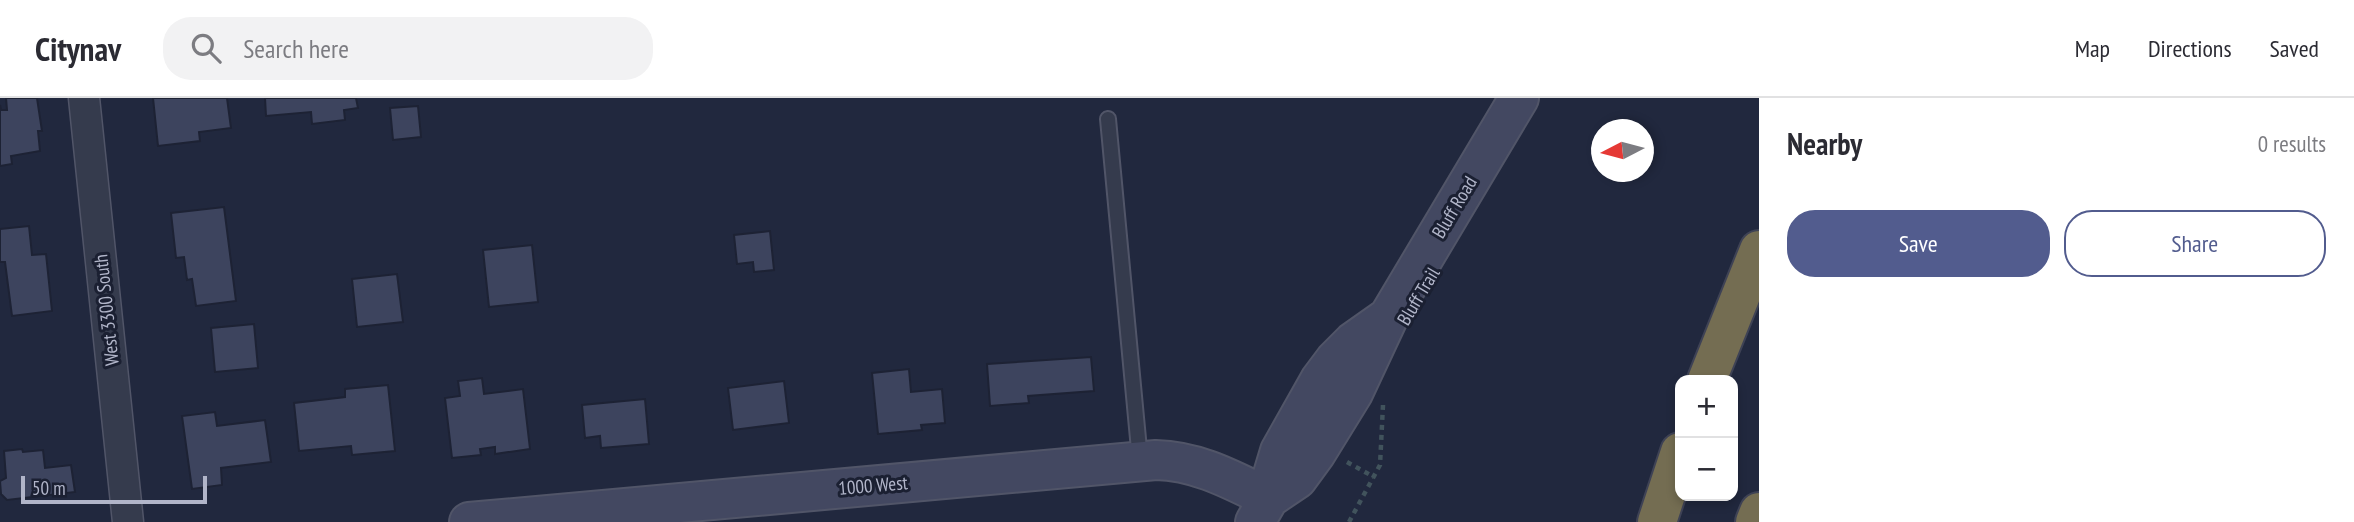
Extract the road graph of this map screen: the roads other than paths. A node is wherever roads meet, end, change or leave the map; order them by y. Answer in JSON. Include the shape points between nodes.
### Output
{"nodes":[{"id":1,"x":84,"y":98,"type":"edge"},
{"id":2,"x":1519,"y":98,"type":"edge"},
{"id":3,"x":1108,"y":119,"type":"dead end"},
{"id":4,"x":1759,"y":250,"type":"edge"},
{"id":5,"x":1709,"y":375,"type":"edge"},
{"id":6,"x":1141,"y":461,"type":"junction"},
{"id":7,"x":1675,"y":467,"type":"edge"},
{"id":8,"x":1262,"y":510,"type":"edge"},
{"id":9,"x":1759,"y":512,"type":"edge"},
{"id":10,"x":128,"y":522,"type":"edge"},
{"id":11,"x":469,"y":522,"type":"edge"},
{"id":12,"x":1657,"y":522,"type":"edge"},
{"id":13,"x":1755,"y":522,"type":"edge"}],
"edges":[{"from":1,"to":10,"type":"street","name":"West 3300 South"},
{"from":2,"to":8,"type":"main road","name":"Bluff Road","via":[[1389,316],[1353,342],[1320,380],[1280,451]]},
{"from":3,"to":6,"type":"lane"},
{"from":4,"to":5,"type":"highway"},
{"from":6,"to":8,"type":"main road","name":"1000 West","via":[[1170,460],[1204,468]]},
{"from":6,"to":11,"type":"main road","name":"1000 West"},
{"from":7,"to":12,"type":"highway"},
{"from":9,"to":13,"type":"highway"}]}
